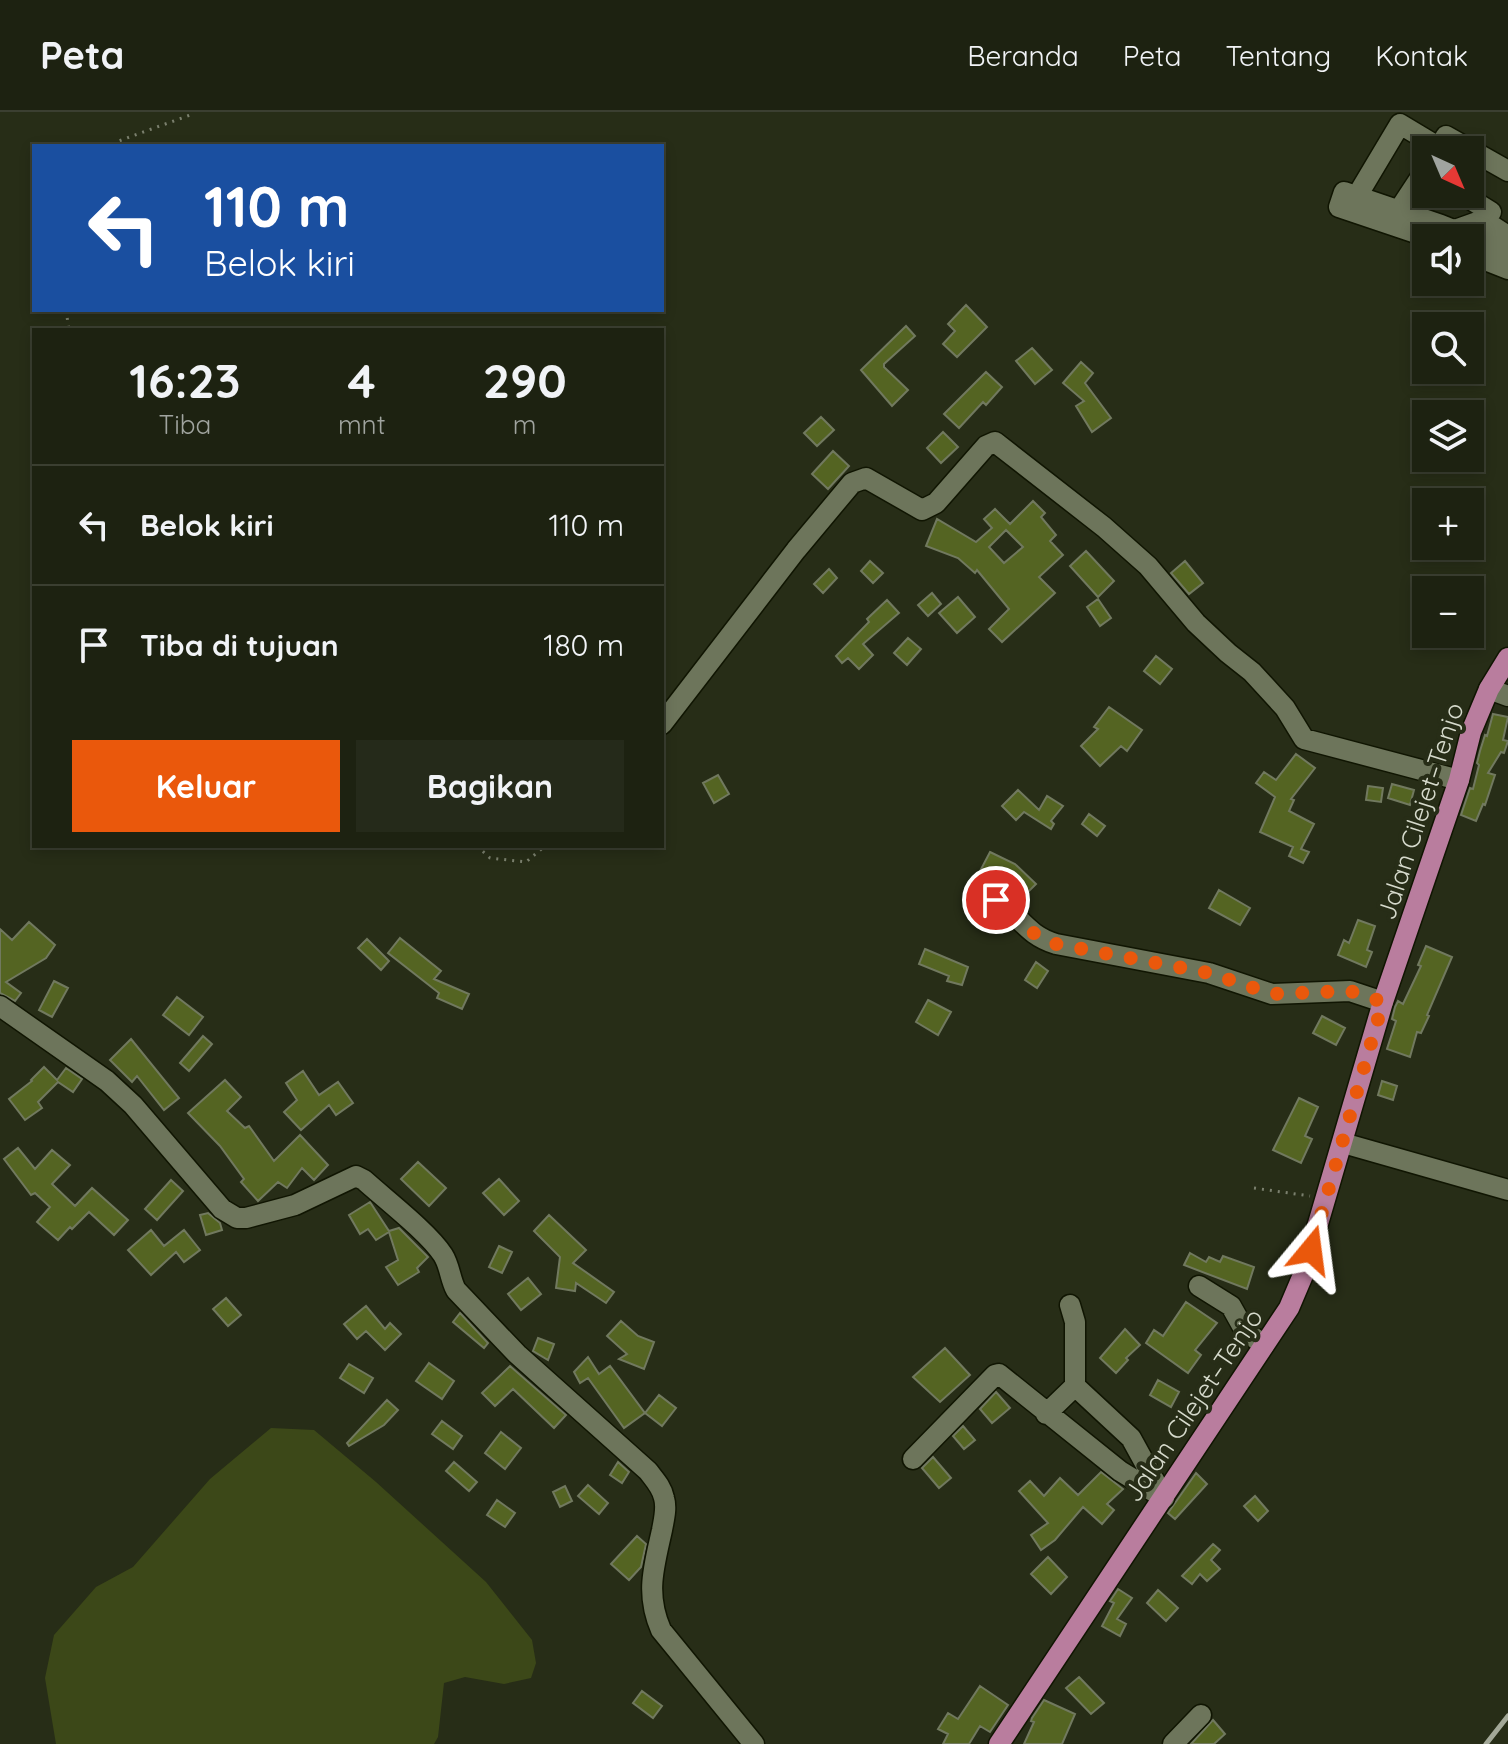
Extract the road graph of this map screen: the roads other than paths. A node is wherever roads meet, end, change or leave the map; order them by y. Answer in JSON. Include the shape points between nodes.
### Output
{"nodes":[{"id":1,"x":1419,"y":136,"type":"edge"},
{"id":2,"x":1484,"y":150,"type":"edge"},
{"id":3,"x":1508,"y":150,"type":"edge"},
{"id":4,"x":1484,"y":157,"type":"edge"},
{"id":5,"x":1508,"y":171,"type":"edge"},
{"id":6,"x":1412,"y":193,"type":"edge"},
{"id":7,"x":1484,"y":208,"type":"edge"},
{"id":8,"x":1397,"y":218,"type":"junction"},
{"id":9,"x":1483,"y":220,"type":"junction"},
{"id":10,"x":1426,"y":224,"type":"edge"},
{"id":11,"x":1472,"y":224,"type":"edge"},
{"id":12,"x":1412,"y":227,"type":"edge"},
{"id":13,"x":1484,"y":242,"type":"edge"},
{"id":14,"x":1508,"y":252,"type":"edge"},
{"id":15,"x":1484,"y":260,"type":"edge"},
{"id":16,"x":1508,"y":269,"type":"edge"},
{"id":17,"x":1508,"y":658,"type":"edge"},
{"id":18,"x":1498,"y":692,"type":"edge"},
{"id":19,"x":664,"y":721,"type":"edge"},
{"id":20,"x":1459,"y":780,"type":"junction"},
{"id":21,"x":996,"y":900,"type":"dead end"},
{"id":22,"x":1383,"y":1002,"type":"junction"},
{"id":23,"x":0,"y":1006,"type":"edge"},
{"id":24,"x":1343,"y":1143,"type":"junction"},
{"id":25,"x":1508,"y":1190,"type":"edge"},
{"id":26,"x":1199,"y":1286,"type":"dead end"},
{"id":27,"x":1070,"y":1305,"type":"dead end"},
{"id":28,"x":1264,"y":1345,"type":"junction"},
{"id":29,"x":1075,"y":1386,"type":"junction"},
{"id":30,"x":1046,"y":1414,"type":"junction"},
{"id":31,"x":913,"y":1459,"type":"dead end"},
{"id":32,"x":1164,"y":1498,"type":"junction"},
{"id":33,"x":1201,"y":1715,"type":"dead end"},
{"id":34,"x":754,"y":1744,"type":"edge"},
{"id":35,"x":999,"y":1744,"type":"edge"},
{"id":36,"x":1173,"y":1744,"type":"edge"}],
"edges":[{"from":1,"to":8,"type":"street","via":[[1400,124],[1347,198]]},
{"from":2,"to":3,"type":"street"},
{"from":4,"to":5,"type":"street"},
{"from":6,"to":8,"type":"street"},
{"from":7,"to":9,"type":"street","via":[[1491,212]]},
{"from":8,"to":10,"type":"street"},
{"from":8,"to":12,"type":"street"},
{"from":9,"to":11,"type":"street"},
{"from":9,"to":14,"type":"street","via":[[1503,233]]},
{"from":13,"to":14,"type":"street"},
{"from":15,"to":16,"type":"street"},
{"from":17,"to":18,"type":"main road","name":"Jalan Cilejet–Tenjo"},
{"from":18,"to":20,"type":"main road","name":"Jalan Cilejet–Tenjo","via":[[1471,732]]},
{"from":19,"to":20,"type":"street","via":[[852,483],[866,478],[922,510],[936,503],[995,442],[1148,566],[1196,623],[1285,708],[1304,739]]},
{"from":20,"to":22,"type":"main road","name":"Jalan Cilejet–Tenjo"},
{"from":21,"to":22,"type":"street","via":[[1021,918],[1033,936],[1056,944],[1209,973],[1272,994],[1350,991]]},
{"from":22,"to":24,"type":"main road","name":"Jalan Cilejet–Tenjo"},
{"from":23,"to":34,"type":"street","via":[[107,1081],[222,1209],[237,1218],[295,1205],[356,1176],[436,1246],[456,1290],[660,1486],[665,1513],[651,1584],[656,1618]]},
{"from":24,"to":25,"type":"street"},
{"from":24,"to":28,"type":"main road","name":"Jalan Cilejet–Tenjo","via":[[1303,1275]]},
{"from":26,"to":28,"type":"street","via":[[1231,1306],[1245,1331]]},
{"from":27,"to":29,"type":"street"},
{"from":28,"to":32,"type":"main road","name":"Jalan Cilejet–Tenjo"},
{"from":29,"to":30,"type":"street"},
{"from":29,"to":32,"type":"street","via":[[1131,1438]]},
{"from":30,"to":31,"type":"street","via":[[1003,1376],[995,1375]]},
{"from":30,"to":32,"type":"street"},
{"from":32,"to":35,"type":"main road","name":"Jalan Cilejet–Tenjo"},
{"from":33,"to":36,"type":"street"}]}
